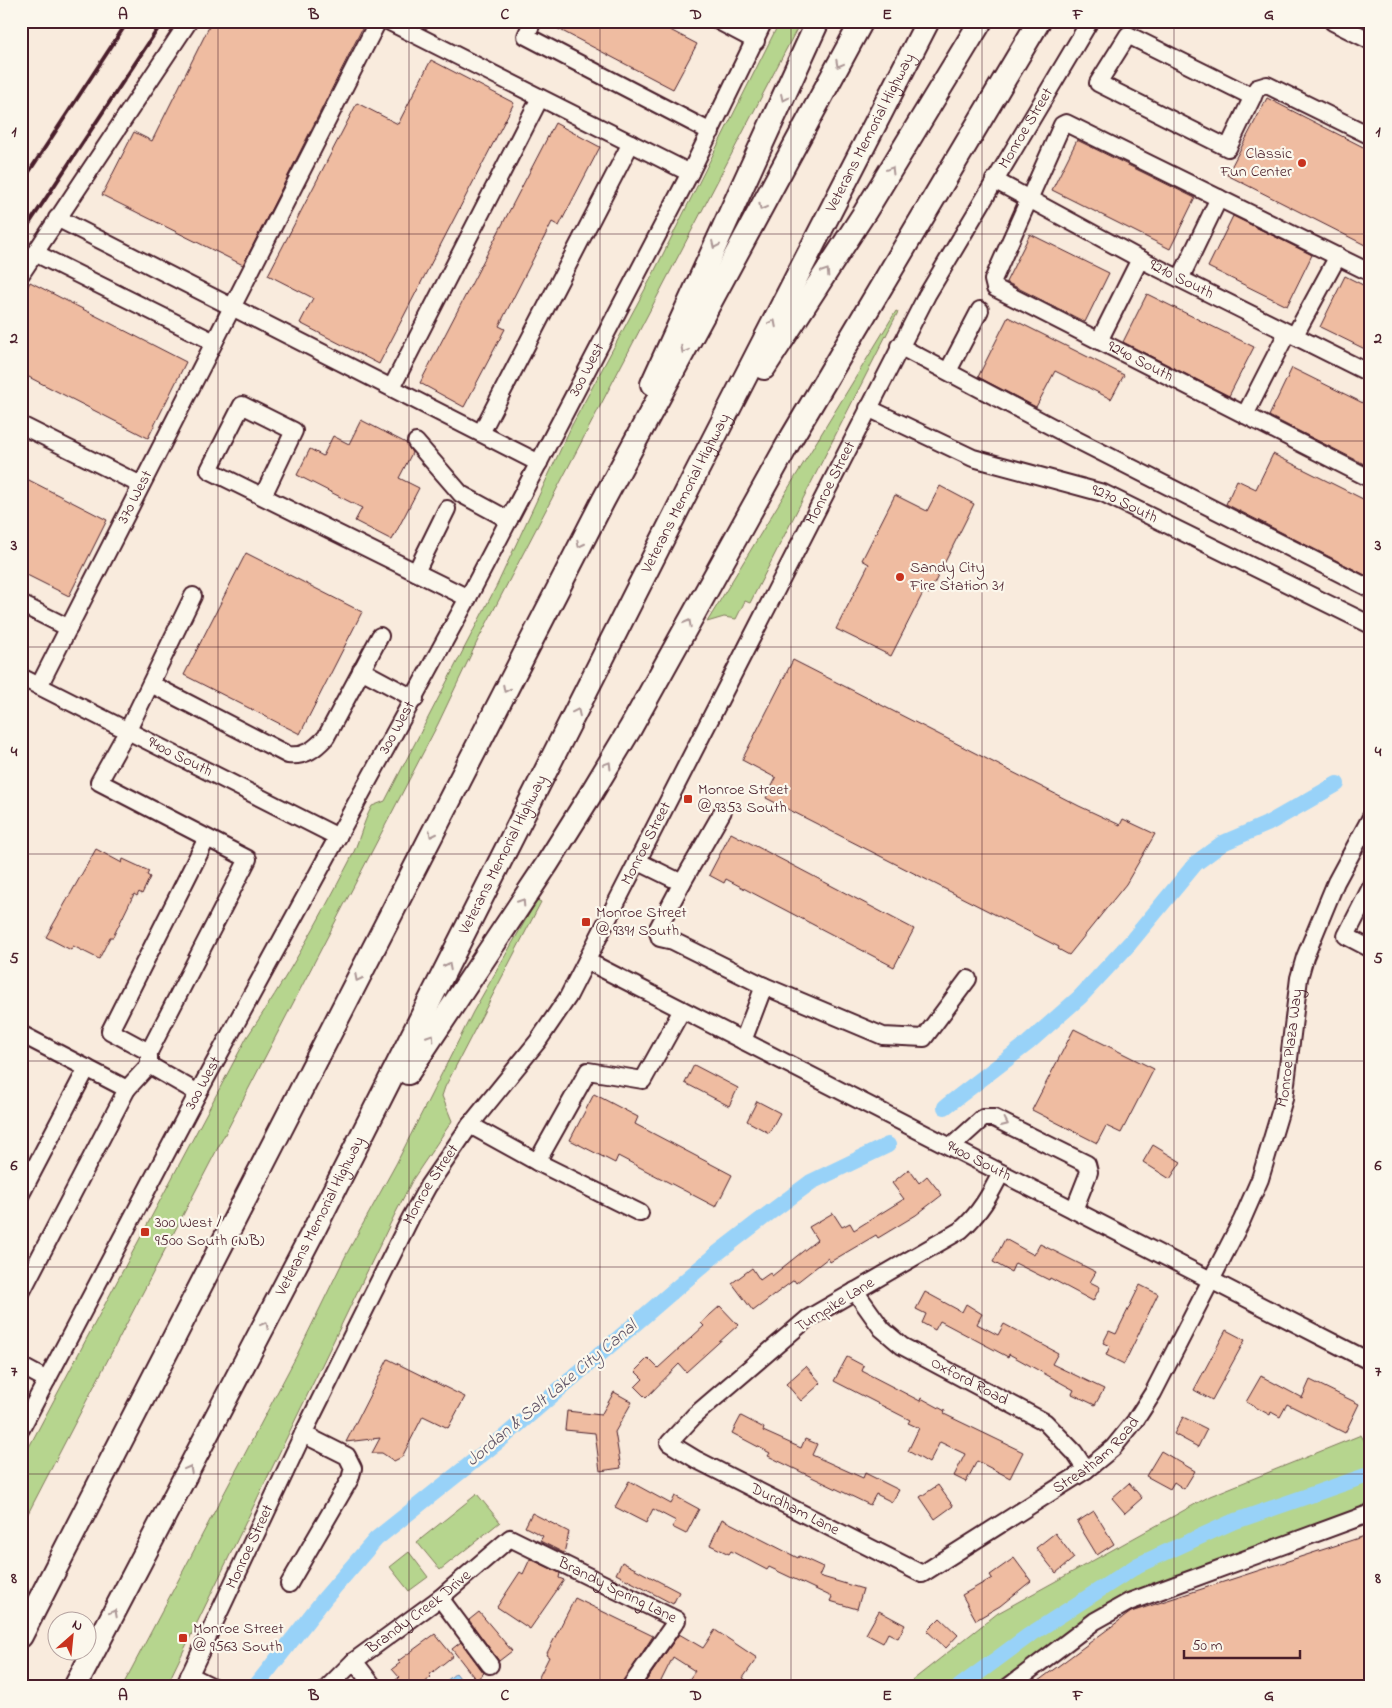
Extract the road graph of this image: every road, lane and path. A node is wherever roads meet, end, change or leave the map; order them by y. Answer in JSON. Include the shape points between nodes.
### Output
{"nodes":[{"id":1,"x":189,"y":21,"type":"edge"},
{"id":2,"x":378,"y":21,"type":"edge"},
{"id":3,"x":388,"y":21,"type":"edge"},
{"id":4,"x":533,"y":21,"type":"edge"},
{"id":5,"x":718,"y":21,"type":"edge"},
{"id":6,"x":764,"y":21,"type":"edge"},
{"id":7,"x":818,"y":21,"type":"edge"},
{"id":8,"x":862,"y":21,"type":"edge"},
{"id":9,"x":928,"y":21,"type":"edge"},
{"id":10,"x":981,"y":21,"type":"edge"},
{"id":11,"x":1039,"y":21,"type":"edge"},
{"id":12,"x":1090,"y":21,"type":"edge"},
{"id":13,"x":1333,"y":22,"type":"edge"},
{"id":14,"x":756,"y":41,"type":"junction"},
{"id":15,"x":1371,"y":41,"type":"edge"},
{"id":16,"x":1253,"y":97,"type":"junction"},
{"id":17,"x":540,"y":98,"type":"junction"},
{"id":18,"x":711,"y":132,"type":"junction"},
{"id":19,"x":1371,"y":136,"type":"edge"},
{"id":20,"x":631,"y":143,"type":"junction"},
{"id":21,"x":690,"y":173,"type":"junction"},
{"id":22,"x":994,"y":180,"type":"junction"},
{"id":23,"x":1219,"y":198,"type":"junction"},
{"id":24,"x":1029,"y":199,"type":"junction"},
{"id":25,"x":57,"y":218,"type":"junction"},
{"id":26,"x":35,"y":253,"type":"junction"},
{"id":27,"x":1338,"y":256,"type":"junction"},
{"id":28,"x":1140,"y":259,"type":"junction"},
{"id":29,"x":1371,"y":273,"type":"edge"},
{"id":30,"x":21,"y":274,"type":"edge"},
{"id":31,"x":1180,"y":279,"type":"junction"},
{"id":32,"x":231,"y":306,"type":"junction"},
{"id":33,"x":980,"y":310,"type":"dead end"},
{"id":34,"x":1291,"y":334,"type":"junction"},
{"id":35,"x":1099,"y":341,"type":"junction"},
{"id":36,"x":214,"y":342,"type":"junction"},
{"id":37,"x":899,"y":346,"type":"junction"},
{"id":38,"x":948,"y":371,"type":"junction"},
{"id":39,"x":1371,"y":374,"type":"edge"},
{"id":40,"x":392,"y":387,"type":"junction"},
{"id":41,"x":868,"y":408,"type":"junction"},
{"id":42,"x":1244,"y":415,"type":"junction"},
{"id":43,"x":21,"y":425,"type":"edge"},
{"id":44,"x":481,"y":433,"type":"junction"},
{"id":45,"x":416,"y":442,"type":"dead end"},
{"id":46,"x":539,"y":463,"type":"junction"},
{"id":47,"x":695,"y":475,"type":"junction"},
{"id":48,"x":1371,"y":479,"type":"edge"},
{"id":49,"x":141,"y":484,"type":"junction"},
{"id":50,"x":263,"y":496,"type":"junction"},
{"id":51,"x":603,"y":501,"type":"junction"},
{"id":52,"x":448,"y":509,"type":"dead end"},
{"id":53,"x":509,"y":520,"type":"junction"},
{"id":54,"x":416,"y":572,"type":"junction"},
{"id":55,"x":1371,"y":589,"type":"edge"},
{"id":56,"x":193,"y":596,"type":"dead end"},
{"id":57,"x":468,"y":598,"type":"junction"},
{"id":58,"x":21,"y":604,"type":"edge"},
{"id":59,"x":1371,"y":625,"type":"edge"},
{"id":60,"x":69,"y":628,"type":"junction"},
{"id":61,"x":380,"y":636,"type":"dead end"},
{"id":62,"x":361,"y":670,"type":"junction"},
{"id":63,"x":21,"y":678,"type":"edge"},
{"id":64,"x":151,"y":684,"type":"junction"},
{"id":65,"x":39,"y":686,"type":"junction"},
{"id":66,"x":415,"y":699,"type":"junction"},
{"id":67,"x":128,"y":730,"type":"junction"},
{"id":68,"x":723,"y":810,"type":"dead end"},
{"id":69,"x":1371,"y":817,"type":"edge"},
{"id":70,"x":338,"y":837,"type":"junction"},
{"id":71,"x":207,"y":838,"type":"junction"},
{"id":72,"x":638,"y":861,"type":"junction"},
{"id":73,"x":682,"y":883,"type":"junction"},
{"id":74,"x":1371,"y":887,"type":"edge"},
{"id":75,"x":1371,"y":949,"type":"edge"},
{"id":76,"x":587,"y":961,"type":"junction"},
{"id":77,"x":968,"y":979,"type":"dead end"},
{"id":78,"x":764,"y":986,"type":"junction"},
{"id":79,"x":682,"y":1010,"type":"junction"},
{"id":80,"x":21,"y":1034,"type":"edge"},
{"id":81,"x":743,"y":1041,"type":"junction"},
{"id":82,"x":149,"y":1059,"type":"junction"},
{"id":83,"x":87,"y":1068,"type":"junction"},
{"id":84,"x":127,"y":1089,"type":"junction"},
{"id":85,"x":198,"y":1093,"type":"junction"},
{"id":86,"x":470,"y":1125,"type":"junction"},
{"id":87,"x":951,"y":1147,"type":"junction"},
{"id":88,"x":537,"y":1162,"type":"junction"},
{"id":89,"x":1001,"y":1173,"type":"junction"},
{"id":90,"x":21,"y":1194,"type":"edge"},
{"id":91,"x":1074,"y":1210,"type":"junction"},
{"id":92,"x":640,"y":1213,"type":"dead end"},
{"id":93,"x":315,"y":1228,"type":"junction"},
{"id":94,"x":1211,"y":1280,"type":"junction"},
{"id":95,"x":855,"y":1291,"type":"junction"},
{"id":96,"x":21,"y":1293,"type":"edge"},
{"id":97,"x":1371,"y":1362,"type":"edge"},
{"id":98,"x":21,"y":1366,"type":"edge"},
{"id":99,"x":47,"y":1380,"type":"junction"},
{"id":100,"x":21,"y":1429,"type":"edge"},
{"id":101,"x":303,"y":1434,"type":"junction"},
{"id":102,"x":669,"y":1443,"type":"joint"},
{"id":103,"x":1086,"y":1470,"type":"junction"},
{"id":104,"x":1371,"y":1513,"type":"edge"},
{"id":105,"x":510,"y":1538,"type":"joint"},
{"id":106,"x":922,"y":1574,"type":"joint"},
{"id":107,"x":289,"y":1584,"type":"dead end"},
{"id":108,"x":440,"y":1598,"type":"junction"},
{"id":109,"x":21,"y":1636,"type":"edge"},
{"id":110,"x":354,"y":1661,"type":"junction"},
{"id":111,"x":490,"y":1665,"type":"dead end"},
{"id":112,"x":186,"y":1681,"type":"edge"},
{"id":113,"x":75,"y":1687,"type":"edge"},
{"id":114,"x":214,"y":1687,"type":"edge"},
{"id":115,"x":328,"y":1687,"type":"edge"},
{"id":116,"x":374,"y":1687,"type":"edge"},
{"id":117,"x":630,"y":1687,"type":"edge"},
{"id":118,"x":1008,"y":1687,"type":"edge"}],
"edges":[{"from":1,"to":25,"type":"street"},
{"from":2,"to":32,"type":"street","name":"370 West"},
{"from":3,"to":17,"type":"street"},
{"from":4,"to":18,"type":"street","via":[[526,36]]},
{"from":5,"to":14,"type":"street"},
{"from":6,"to":14,"type":"street","name":"300 West"},
{"from":7,"to":51,"type":"highway","one_way":true,"via":[[670,340]]},
{"from":8,"to":51,"type":"highway","one_way":true},
{"from":47,"to":9,"type":"highway","name":"Veterans Memorial Highway","one_way":true},
{"from":47,"to":10,"type":"highway","one_way":true,"via":[[865,212]]},
{"from":93,"to":11,"type":"highway","one_way":true,"via":[[408,1072],[589,797],[788,442]]},
{"from":12,"to":22,"type":"street","name":"Monroe Street"},
{"from":13,"to":15,"type":"street"},
{"from":14,"to":18,"type":"street","name":"300 West"},
{"from":16,"to":16,"type":"street","via":[[1128,35],[1098,83],[1228,148]]},
{"from":16,"to":19,"type":"street","via":[[1257,88],[1267,85]]},
{"from":17,"to":20,"type":"street"},
{"from":17,"to":40,"type":"street"},
{"from":18,"to":21,"type":"street","name":"300 West"},
{"from":20,"to":21,"type":"street"},
{"from":20,"to":44,"type":"street"},
{"from":21,"to":46,"type":"street","name":"300 West"},
{"from":22,"to":24,"type":"street","name":"9210 South"},
{"from":22,"to":37,"type":"street","name":"Monroe Street"},
{"from":23,"to":24,"type":"street","via":[[1066,123],[1062,125]]},
{"from":23,"to":27,"type":"street"},
{"from":23,"to":31,"type":"street"},
{"from":24,"to":28,"type":"street","name":"9210 South"},
{"from":24,"to":35,"type":"street","name":"9240 South","via":[[992,280],[993,285]]},
{"from":25,"to":26,"type":"street"},
{"from":25,"to":32,"type":"street"},
{"from":26,"to":30,"type":"street"},
{"from":26,"to":36,"type":"street"},
{"from":27,"to":29,"type":"street"},
{"from":27,"to":34,"type":"street"},
{"from":28,"to":31,"type":"street","name":"9210 South"},
{"from":28,"to":35,"type":"street"},
{"from":31,"to":34,"type":"street","name":"9210 South"},
{"from":32,"to":36,"type":"street","name":"370 West"},
{"from":32,"to":40,"type":"street"},
{"from":33,"to":38,"type":"street"},
{"from":34,"to":39,"type":"street","name":"9210 South"},
{"from":34,"to":42,"type":"street"},
{"from":35,"to":42,"type":"street","name":"9240 South"},
{"from":36,"to":49,"type":"street","name":"370 West"},
{"from":37,"to":38,"type":"street"},
{"from":37,"to":41,"type":"street","name":"Monroe Street"},
{"from":38,"to":55,"type":"street","via":[[1076,440]]},
{"from":40,"to":44,"type":"street"},
{"from":41,"to":59,"type":"street","name":"9270 South","via":[[973,458],[1103,493]]},
{"from":41,"to":72,"type":"street","name":"Monroe Street"},
{"from":42,"to":48,"type":"street","name":"9240 South"},
{"from":43,"to":49,"type":"street"},
{"from":44,"to":46,"type":"street"},
{"from":45,"to":53,"type":"street","via":[[462,494]]},
{"from":46,"to":53,"type":"street","name":"300 West"},
{"from":93,"to":47,"type":"highway","name":"Veterans Memorial Highway","one_way":true},
{"from":49,"to":60,"type":"street","name":"370 West"},
{"from":50,"to":50,"type":"street","via":[[209,470],[242,405],[294,431]]},
{"from":50,"to":54,"type":"street"},
{"from":51,"to":109,"type":"highway","one_way":true},
{"from":52,"to":54,"type":"street"},
{"from":53,"to":57,"type":"street","name":"300 West"},
{"from":54,"to":57,"type":"street"},
{"from":56,"to":64,"type":"street"},
{"from":57,"to":66,"type":"street","name":"300 West"},
{"from":58,"to":60,"type":"street"},
{"from":60,"to":65,"type":"street","name":"370 West"},
{"from":61,"to":62,"type":"street"},
{"from":62,"to":64,"type":"street","via":[[326,736],[299,756],[288,754]]},
{"from":62,"to":66,"type":"street"},
{"from":63,"to":65,"type":"street","name":"9400 South"},
{"from":64,"to":67,"type":"street"},
{"from":65,"to":67,"type":"street","name":"9400 South"},
{"from":66,"to":70,"type":"street","name":"300 West"},
{"from":67,"to":70,"type":"street","name":"9400 South"},
{"from":67,"to":71,"type":"street","via":[[98,782]]},
{"from":68,"to":73,"type":"street"},
{"from":69,"to":94,"type":"street","name":"Monroe Plaza Way","via":[[1336,882],[1305,957],[1299,978],[1284,1099],[1274,1137],[1260,1180]]},
{"from":70,"to":85,"type":"street","name":"300 West"},
{"from":71,"to":82,"type":"street","via":[[110,1031]]},
{"from":71,"to":82,"type":"street","via":[[248,859]]},
{"from":72,"to":73,"type":"street"},
{"from":72,"to":76,"type":"street","name":"Monroe Street"},
{"from":73,"to":78,"type":"street","via":[[657,930],[660,938],[673,941]]},
{"from":74,"to":75,"type":"street","via":[[1346,936]]},
{"from":76,"to":79,"type":"street","name":"9400 South"},
{"from":76,"to":86,"type":"street","name":"Monroe Street","via":[[568,997],[538,1041]]},
{"from":77,"to":78,"type":"street","via":[[924,1038],[882,1036]]},
{"from":78,"to":81,"type":"street"},
{"from":79,"to":81,"type":"street","name":"9400 South"},
{"from":79,"to":88,"type":"street","via":[[643,1080],[588,1071]]},
{"from":80,"to":83,"type":"street"},
{"from":81,"to":87,"type":"street","name":"9400 South"},
{"from":82,"to":84,"type":"street"},
{"from":82,"to":85,"type":"street"},
{"from":83,"to":84,"type":"street"},
{"from":83,"to":90,"type":"street"},
{"from":84,"to":96,"type":"street"},
{"from":85,"to":99,"type":"street","name":"300 West"},
{"from":86,"to":88,"type":"street"},
{"from":86,"to":101,"type":"street","name":"Monroe Street","via":[[411,1217]]},
{"from":87,"to":89,"type":"street","name":"9400 South"},
{"from":87,"to":91,"type":"street","one_way":true,"via":[[983,1118],[994,1118],[1087,1164],[1089,1172]]},
{"from":88,"to":92,"type":"street"},
{"from":89,"to":91,"type":"street","name":"9400 South"},
{"from":89,"to":95,"type":"street","name":"Turnpike Lane","via":[[975,1218],[961,1230]]},
{"from":91,"to":94,"type":"street","name":"9400 South"},
{"from":113,"to":93,"type":"highway","name":"Veterans Memorial Highway","one_way":true},
{"from":94,"to":97,"type":"street","name":"9400 South"},
{"from":94,"to":103,"type":"street","name":"Streatham Road","via":[[1135,1422],[1113,1448]]},
{"from":95,"to":102,"type":"street","name":"Turnpike Lane","via":[[807,1319],[695,1415]]},
{"from":95,"to":103,"type":"street","name":"Oxford Road","via":[[882,1329],[902,1346],[1045,1422],[1074,1452]]},
{"from":98,"to":99,"type":"street"},
{"from":99,"to":100,"type":"street","name":"300 West"},
{"from":101,"to":107,"type":"street","via":[[347,1456],[353,1468],[350,1479]]},
{"from":101,"to":112,"type":"street","name":"Monroe Street"},
{"from":102,"to":106,"type":"street","name":"Durdham Lane"},
{"from":103,"to":106,"type":"street","name":"Streatham Road"},
{"from":104,"to":118,"type":"street","via":[[1129,1602],[1095,1621]]},
{"from":105,"to":108,"type":"street","name":"Brandy Creek Drive"},
{"from":105,"to":117,"type":"street","name":"Brandy Spring Lane","via":[[677,1620]]},
{"from":108,"to":110,"type":"street","name":"Brandy Creek Drive"},
{"from":108,"to":111,"type":"street"},
{"from":110,"to":115,"type":"street","name":"Brandy Creek Drive"},
{"from":110,"to":116,"type":"street"},
{"from":112,"to":114,"type":"street"}]}
